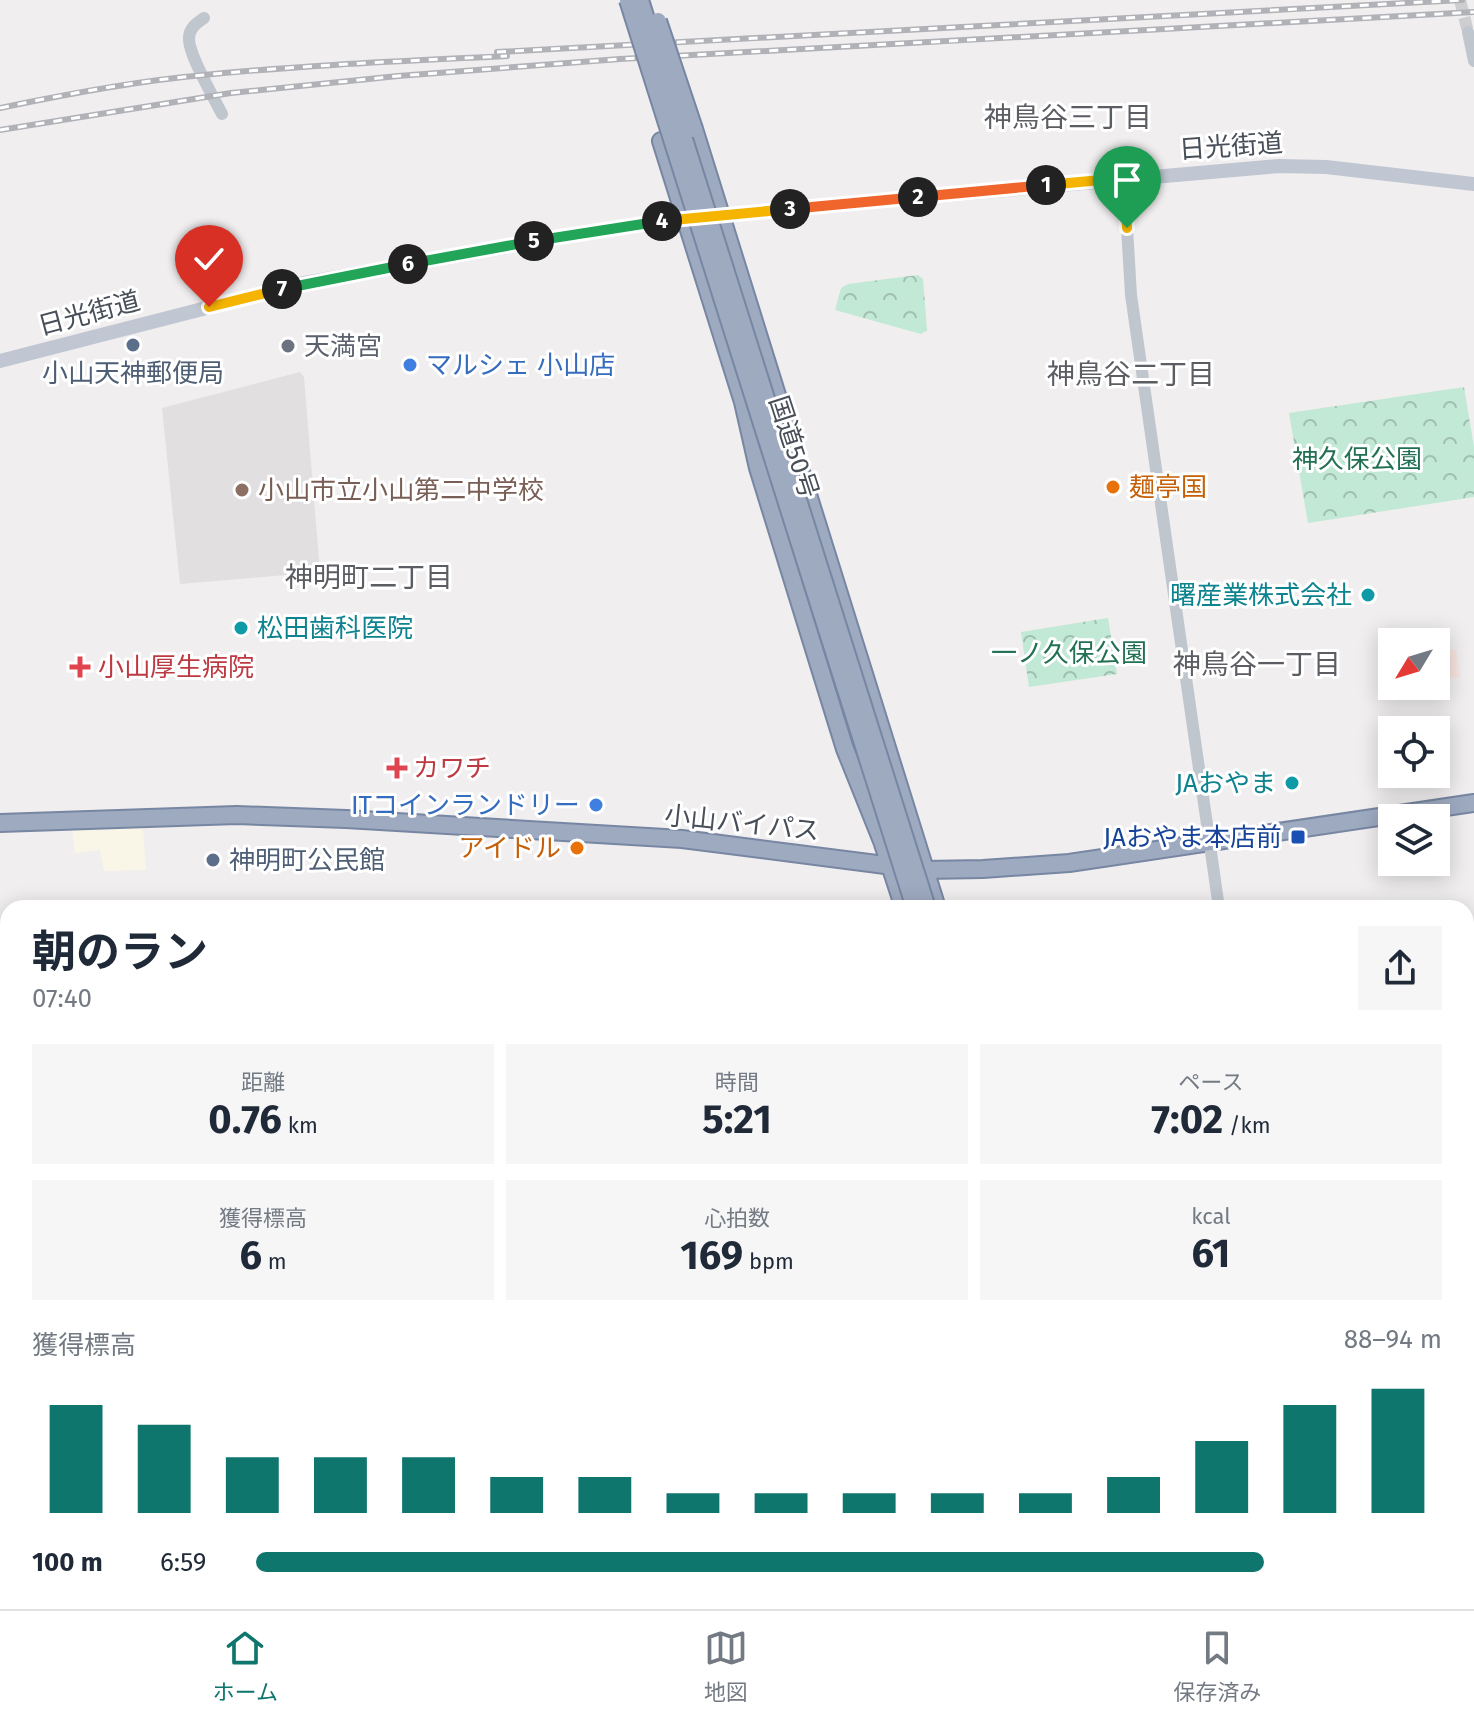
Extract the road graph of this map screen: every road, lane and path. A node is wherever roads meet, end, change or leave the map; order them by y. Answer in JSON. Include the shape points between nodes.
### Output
{"nodes":[{"id":1,"x":616,"y":0,"type":"edge"},
{"id":2,"x":628,"y":0,"type":"edge"},
{"id":3,"x":640,"y":0,"type":"edge"},
{"id":4,"x":652,"y":0,"type":"edge"},
{"id":5,"x":204,"y":18,"type":"dead end"},
{"id":6,"x":1468,"y":32,"type":"dead end"},
{"id":7,"x":1474,"y":61,"type":"edge"},
{"id":8,"x":222,"y":114,"type":"dead end"},
{"id":9,"x":1124,"y":178,"type":"junction"},
{"id":10,"x":1474,"y":184,"type":"edge"},
{"id":11,"x":721,"y":216,"type":"junction"},
{"id":12,"x":686,"y":218,"type":"junction"},
{"id":13,"x":0,"y":361,"type":"edge"},
{"id":14,"x":1474,"y":803,"type":"edge"},
{"id":15,"x":0,"y":823,"type":"edge"},
{"id":16,"x":1209,"y":842,"type":"junction"},
{"id":17,"x":890,"y":864,"type":"junction"},
{"id":18,"x":924,"y":870,"type":"junction"},
{"id":19,"x":901,"y":900,"type":"edge"},
{"id":20,"x":912,"y":900,"type":"edge"},
{"id":21,"x":924,"y":900,"type":"edge"},
{"id":22,"x":934,"y":900,"type":"edge"},
{"id":23,"x":1218,"y":900,"type":"edge"}],
"edges":[{"from":1,"to":12,"type":"highway"},
{"from":2,"to":20,"type":"highway","name":"国道50号","bridge":true},
{"from":3,"to":21,"type":"highway","name":"国道50号","bridge":true},
{"from":4,"to":11,"type":"highway","bridge":true},
{"from":5,"to":8,"type":"street","via":[[188,38]]},
{"from":6,"to":7,"type":"street"},
{"from":9,"to":10,"type":"main road","name":"日光街道","via":[[1301,165]]},
{"from":9,"to":11,"type":"main road","name":"日光街道"},
{"from":9,"to":16,"type":"street","via":[[1131,295]]},
{"from":11,"to":12,"type":"main road","name":"日光街道"},
{"from":11,"to":18,"type":"highway"},
{"from":12,"to":13,"type":"main road","name":"日光街道","via":[[304,283]]},
{"from":12,"to":17,"type":"highway","via":[[845,749]]},
{"from":14,"to":16,"type":"highway","name":"小山バイパス"},
{"from":15,"to":17,"type":"highway","name":"小山バイパス","via":[[237,815],[346,819],[682,839]]},
{"from":16,"to":18,"type":"highway","name":"小山バイパス","via":[[1030,867]]},
{"from":16,"to":23,"type":"street"},
{"from":17,"to":18,"type":"highway","name":"小山バイパス"},
{"from":17,"to":19,"type":"highway"},
{"from":18,"to":22,"type":"highway"}]}
